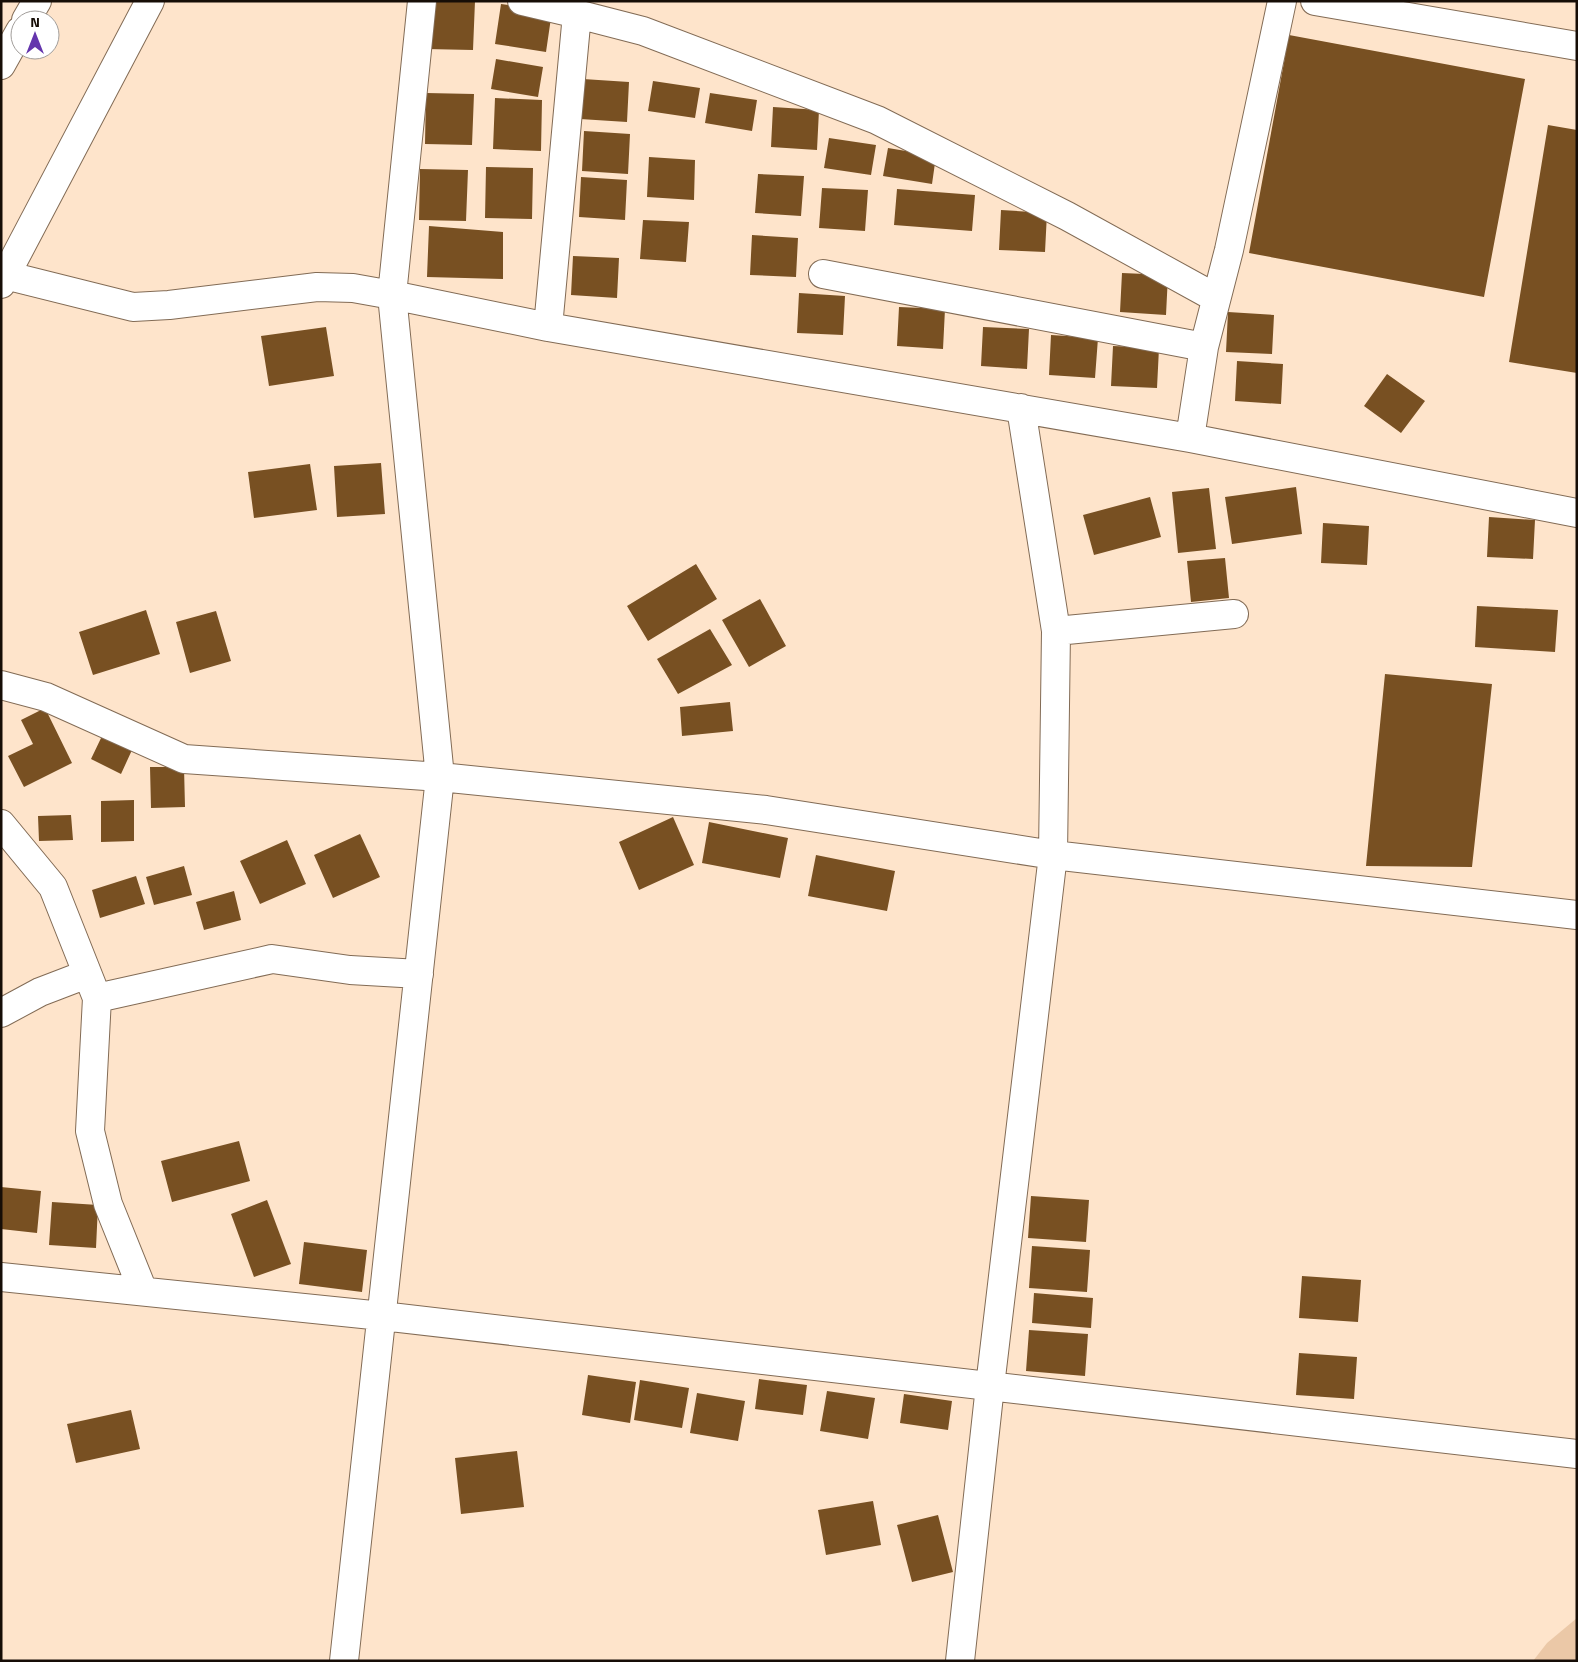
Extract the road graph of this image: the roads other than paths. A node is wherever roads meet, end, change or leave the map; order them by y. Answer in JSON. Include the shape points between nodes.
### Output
{"nodes":[{"id":1,"x":150,"y":1,"type":"edge"},
{"id":2,"x":422,"y":1,"type":"edge"},
{"id":3,"x":522,"y":1,"type":"edge"},
{"id":4,"x":1282,"y":1,"type":"edge"},
{"id":5,"x":1316,"y":1,"type":"edge"},
{"id":6,"x":577,"y":14,"type":"junction"},
{"id":7,"x":1577,"y":46,"type":"edge"},
{"id":8,"x":10,"y":49,"type":"edge"},
{"id":9,"x":1,"y":65,"type":"edge"},
{"id":10,"x":823,"y":274,"type":"dead end"},
{"id":11,"x":3,"y":278,"type":"edge"},
{"id":12,"x":392,"y":295,"type":"junction"},
{"id":13,"x":1216,"y":298,"type":"junction"},
{"id":14,"x":548,"y":327,"type":"junction"},
{"id":15,"x":1204,"y":347,"type":"junction"},
{"id":16,"x":1021,"y":408,"type":"junction"},
{"id":17,"x":1190,"y":438,"type":"junction"},
{"id":18,"x":1577,"y":513,"type":"edge"},
{"id":19,"x":1234,"y":614,"type":"dead end"},
{"id":20,"x":1056,"y":631,"type":"junction"},
{"id":21,"x":1,"y":685,"type":"edge"},
{"id":22,"x":440,"y":777,"type":"junction"},
{"id":23,"x":1,"y":824,"type":"edge"},
{"id":24,"x":1053,"y":856,"type":"junction"},
{"id":25,"x":1577,"y":915,"type":"edge"},
{"id":26,"x":419,"y":974,"type":"junction"},
{"id":27,"x":92,"y":986,"type":"junction"},
{"id":28,"x":1,"y":1013,"type":"edge"},
{"id":29,"x":1,"y":1277,"type":"edge"},
{"id":30,"x":143,"y":1291,"type":"junction"},
{"id":31,"x":382,"y":1316,"type":"junction"},
{"id":32,"x":990,"y":1386,"type":"junction"},
{"id":33,"x":1577,"y":1454,"type":"edge"},
{"id":34,"x":344,"y":1661,"type":"edge"},
{"id":35,"x":960,"y":1661,"type":"edge"}],
"edges":[{"from":1,"to":11,"type":"main road"},
{"from":2,"to":12,"type":"main road"},
{"from":3,"to":6,"type":"main road"},
{"from":4,"to":13,"type":"main road"},
{"from":5,"to":7,"type":"main road"},
{"from":6,"to":13,"type":"main road","via":[[644,32],[878,120],[1067,216]]},
{"from":6,"to":14,"type":"main road"},
{"from":8,"to":9,"type":"main road"},
{"from":10,"to":15,"type":"main road"},
{"from":11,"to":12,"type":"main road","via":[[133,307],[317,287],[353,288]]},
{"from":12,"to":14,"type":"main road"},
{"from":12,"to":22,"type":"main road"},
{"from":13,"to":15,"type":"main road"},
{"from":14,"to":16,"type":"main road"},
{"from":15,"to":17,"type":"main road"},
{"from":16,"to":17,"type":"main road"},
{"from":16,"to":20,"type":"main road"},
{"from":17,"to":18,"type":"main road"},
{"from":19,"to":20,"type":"main road"},
{"from":20,"to":24,"type":"main road"},
{"from":21,"to":22,"type":"main road","via":[[46,697],[184,759]]},
{"from":22,"to":24,"type":"main road","via":[[766,810]]},
{"from":22,"to":26,"type":"main road"},
{"from":23,"to":27,"type":"main road","via":[[53,887]]},
{"from":24,"to":25,"type":"main road"},
{"from":24,"to":32,"type":"main road"},
{"from":26,"to":27,"type":"main road","via":[[350,970],[272,958]]},
{"from":26,"to":31,"type":"main road"},
{"from":27,"to":28,"type":"main road","via":[[40,992]]},
{"from":27,"to":30,"type":"main road","via":[[90,1130],[108,1204]]},
{"from":29,"to":30,"type":"main road"},
{"from":30,"to":31,"type":"main road"},
{"from":31,"to":32,"type":"main road"},
{"from":31,"to":34,"type":"main road"},
{"from":32,"to":33,"type":"main road"},
{"from":32,"to":35,"type":"main road"}]}
